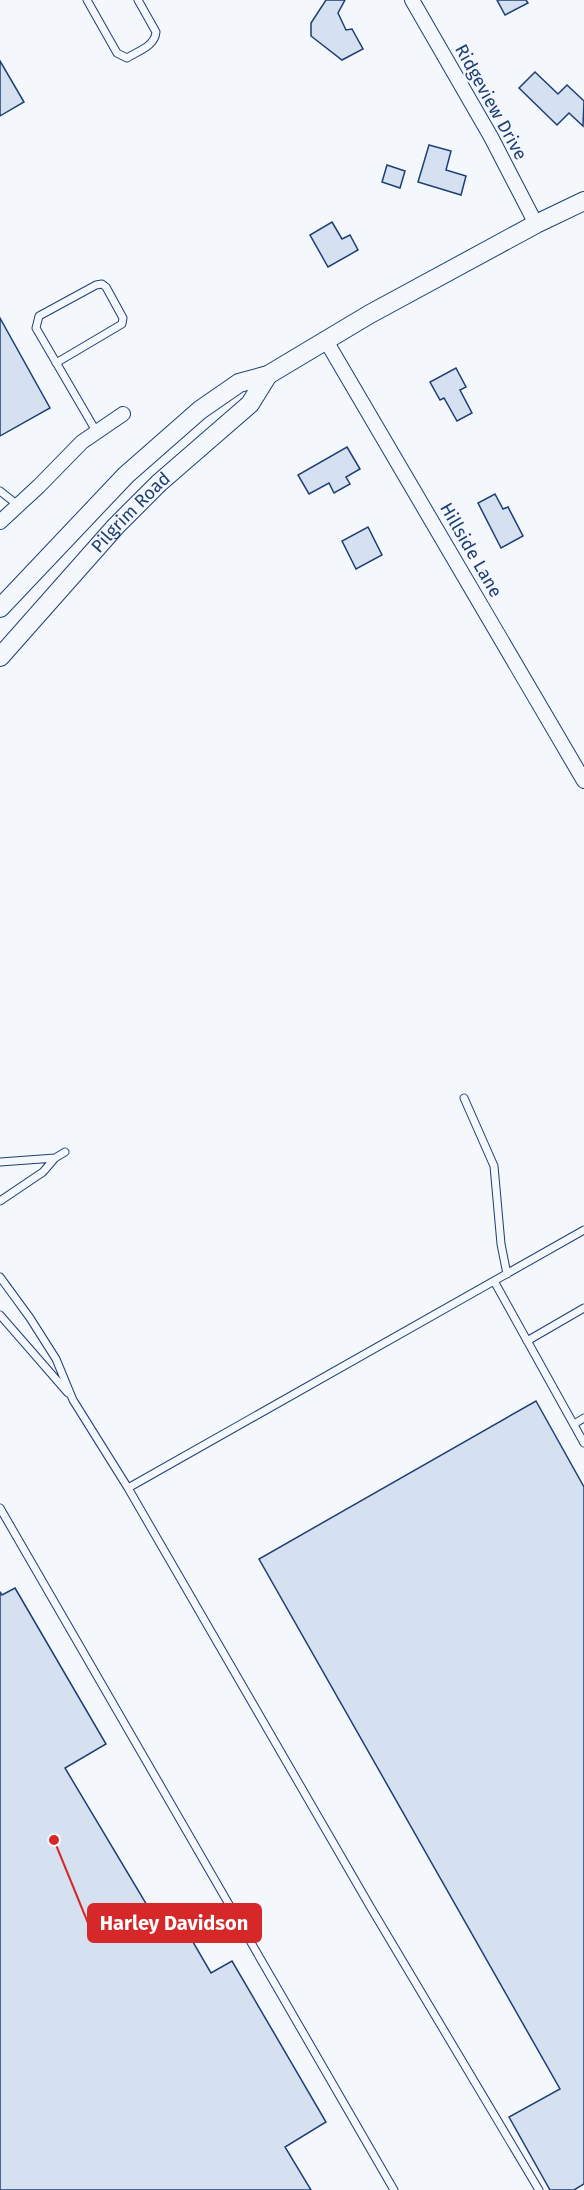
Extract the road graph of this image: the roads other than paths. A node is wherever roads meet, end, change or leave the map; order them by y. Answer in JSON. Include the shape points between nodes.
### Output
{"nodes":[{"id":1,"x":87,"y":0,"type":"edge"},
{"id":2,"x":138,"y":0,"type":"edge"},
{"id":3,"x":412,"y":0,"type":"edge"},
{"id":4,"x":584,"y":201,"type":"edge"},
{"id":5,"x":536,"y":224,"type":"junction"},
{"id":6,"x":325,"y":339,"type":"junction"},
{"id":7,"x":56,"y":363,"type":"junction"},
{"id":8,"x":268,"y":375,"type":"junction"},
{"id":9,"x":123,"y":414,"type":"dead end"},
{"id":10,"x":96,"y":431,"type":"junction"},
{"id":11,"x":0,"y":491,"type":"edge"},
{"id":12,"x":19,"y":506,"type":"junction"},
{"id":13,"x":0,"y":522,"type":"edge"},
{"id":14,"x":0,"y":608,"type":"edge"},
{"id":15,"x":0,"y":657,"type":"edge"},
{"id":16,"x":584,"y":781,"type":"edge"},
{"id":17,"x":464,"y":1098,"type":"dead end"},
{"id":18,"x":65,"y":1152,"type":"dead end"},
{"id":19,"x":55,"y":1158,"type":"junction"},
{"id":20,"x":0,"y":1162,"type":"edge"},
{"id":21,"x":0,"y":1201,"type":"edge"},
{"id":22,"x":584,"y":1230,"type":"edge"},
{"id":23,"x":507,"y":1274,"type":"junction"},
{"id":24,"x":0,"y":1277,"type":"edge"},
{"id":25,"x":494,"y":1281,"type":"junction"},
{"id":26,"x":584,"y":1308,"type":"edge"},
{"id":27,"x":0,"y":1315,"type":"edge"},
{"id":28,"x":527,"y":1341,"type":"junction"},
{"id":29,"x":73,"y":1400,"type":"junction"},
{"id":30,"x":584,"y":1418,"type":"edge"},
{"id":31,"x":574,"y":1424,"type":"junction"},
{"id":32,"x":584,"y":1443,"type":"edge"},
{"id":33,"x":128,"y":1488,"type":"junction"},
{"id":34,"x":0,"y":1508,"type":"edge"},
{"id":35,"x":394,"y":2190,"type":"edge"},
{"id":36,"x":539,"y":2190,"type":"edge"}],
"edges":[{"from":1,"to":2,"type":"lane","via":[[117,53],[127,58],[156,38]]},
{"from":3,"to":5,"type":"street","name":"Ridgeview Drive"},
{"from":4,"to":5,"type":"street","name":"Pilgrim Road"},
{"from":5,"to":6,"type":"street","name":"Pilgrim Road"},
{"from":6,"to":8,"type":"street","name":"Pilgrim Road"},
{"from":6,"to":16,"type":"street","name":"Hillside Lane"},
{"from":7,"to":7,"type":"lane","via":[[36,328],[39,316],[102,284],[123,318],[122,324]]},
{"from":7,"to":10,"type":"lane"},
{"from":8,"to":14,"type":"street","name":"Pilgrim Road","via":[[239,383],[183,425],[126,475]]},
{"from":8,"to":15,"type":"street","name":"Pilgrim Road","via":[[250,404],[116,526]]},
{"from":9,"to":10,"type":"street"},
{"from":10,"to":12,"type":"street"},
{"from":11,"to":12,"type":"lane"},
{"from":12,"to":13,"type":"street"},
{"from":17,"to":23,"type":"lane","via":[[494,1166]]},
{"from":18,"to":19,"type":"lane"},
{"from":19,"to":20,"type":"lane"},
{"from":19,"to":21,"type":"lane","via":[[44,1172]]},
{"from":22,"to":23,"type":"lane"},
{"from":23,"to":25,"type":"lane"},
{"from":24,"to":29,"type":"lane","via":[[56,1359]]},
{"from":25,"to":28,"type":"lane"},
{"from":25,"to":33,"type":"lane"},
{"from":26,"to":28,"type":"lane"},
{"from":27,"to":29,"type":"lane"},
{"from":28,"to":31,"type":"lane"},
{"from":29,"to":33,"type":"lane"},
{"from":30,"to":31,"type":"lane"},
{"from":31,"to":32,"type":"lane"},
{"from":33,"to":36,"type":"lane"},
{"from":34,"to":35,"type":"lane"}]}
